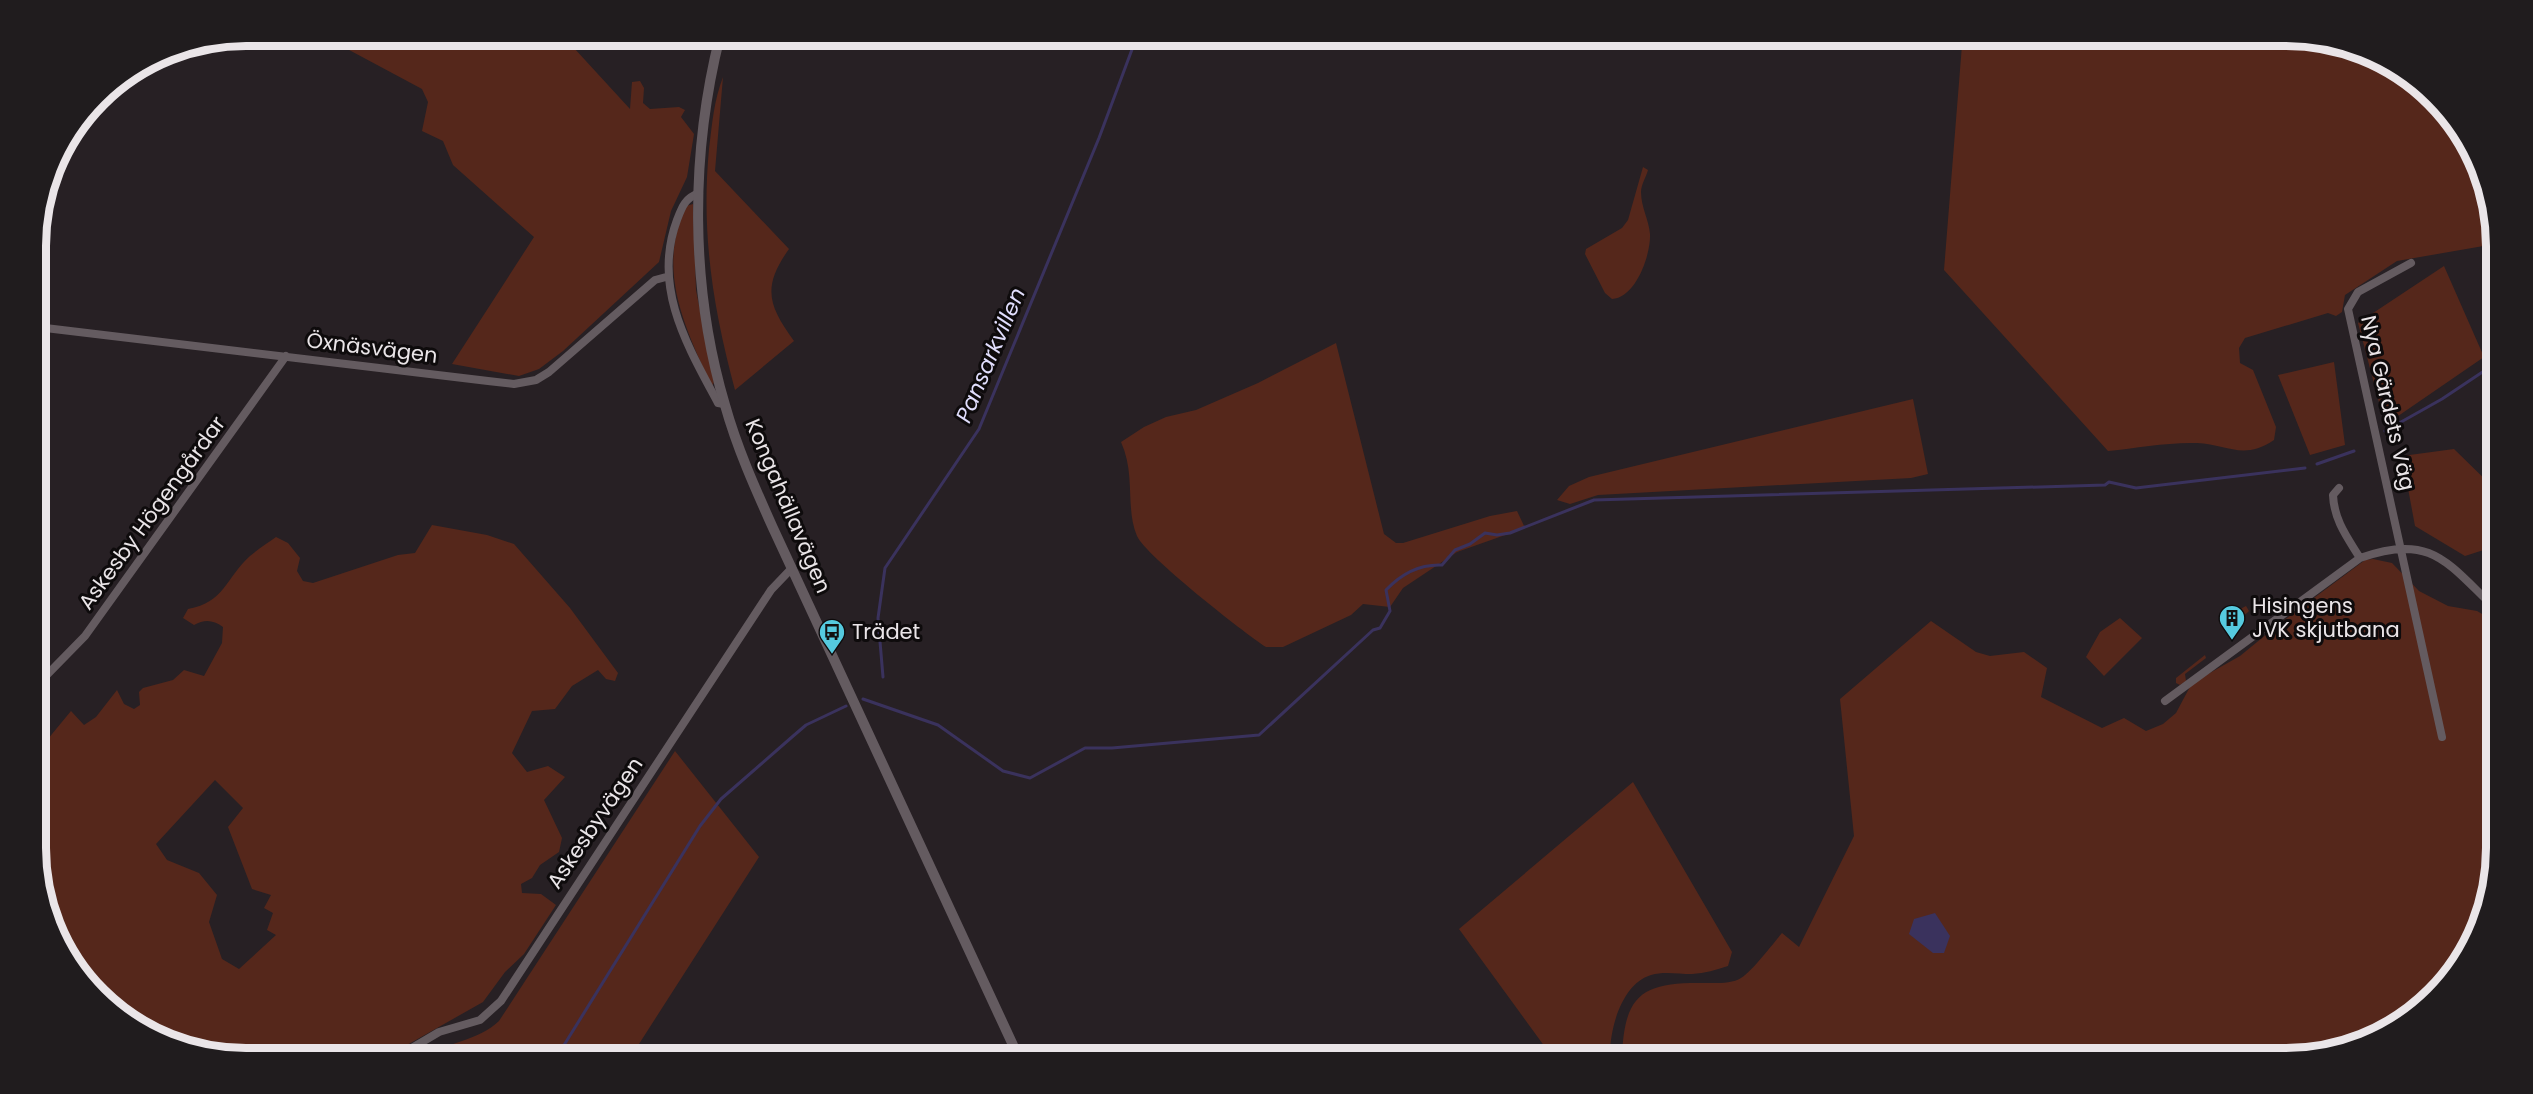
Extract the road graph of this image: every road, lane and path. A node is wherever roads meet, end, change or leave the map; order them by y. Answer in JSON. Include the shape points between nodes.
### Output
{"nodes":[{"id":1,"x":715,"y":46,"type":"edge"},
{"id":2,"x":699,"y":194,"type":"junction"},
{"id":3,"x":2411,"y":264,"type":"dead end"},
{"id":4,"x":666,"y":277,"type":"junction"},
{"id":5,"x":47,"y":328,"type":"edge"},
{"id":6,"x":286,"y":356,"type":"junction"},
{"id":7,"x":724,"y":404,"type":"junction"},
{"id":8,"x":2338,"y":488,"type":"dead end"},
{"id":9,"x":2402,"y":549,"type":"junction"},
{"id":10,"x":2360,"y":558,"type":"junction"},
{"id":11,"x":792,"y":568,"type":"junction"},
{"id":12,"x":2486,"y":600,"type":"edge"},
{"id":13,"x":46,"y":677,"type":"edge"},
{"id":14,"x":2165,"y":701,"type":"dead end"},
{"id":15,"x":2442,"y":737,"type":"dead end"},
{"id":16,"x":412,"y":1048,"type":"edge"},
{"id":17,"x":1014,"y":1048,"type":"edge"}],
"edges":[{"from":1,"to":2,"type":"street","name":"Kongahällavägen"},
{"from":2,"to":4,"type":"street","via":[[690,196],[683,205],[674,229]]},
{"from":2,"to":7,"type":"street","name":"Kongahällavägen","via":[[702,290]]},
{"from":3,"to":9,"type":"street","name":"Nya Gärdets Väg","via":[[2358,292],[2348,309]]},
{"from":4,"to":6,"type":"street","name":"Öxnäsvägen","via":[[655,280],[549,372],[524,383]]},
{"from":4,"to":7,"type":"street","via":[[689,346],[718,403]]},
{"from":5,"to":6,"type":"street","name":"Öxnäsvägen"},
{"from":6,"to":13,"type":"street","name":"Askesby Högengårdar","via":[[75,649]]},
{"from":7,"to":11,"type":"street","name":"Kongahällavägen","via":[[747,470]]},
{"from":8,"to":10,"type":"street","via":[[2333,506]]},
{"from":9,"to":10,"type":"street","via":[[2378,551]]},
{"from":9,"to":12,"type":"street","via":[[2416,548],[2436,555]]},
{"from":9,"to":15,"type":"street","name":"Nya Gärdets Väg"},
{"from":10,"to":14,"type":"street"},
{"from":11,"to":16,"type":"street","name":"Askesbyvägen","via":[[771,590],[501,1000],[480,1020],[439,1032]]},
{"from":11,"to":17,"type":"street","name":"Kongahällavägen"}]}
